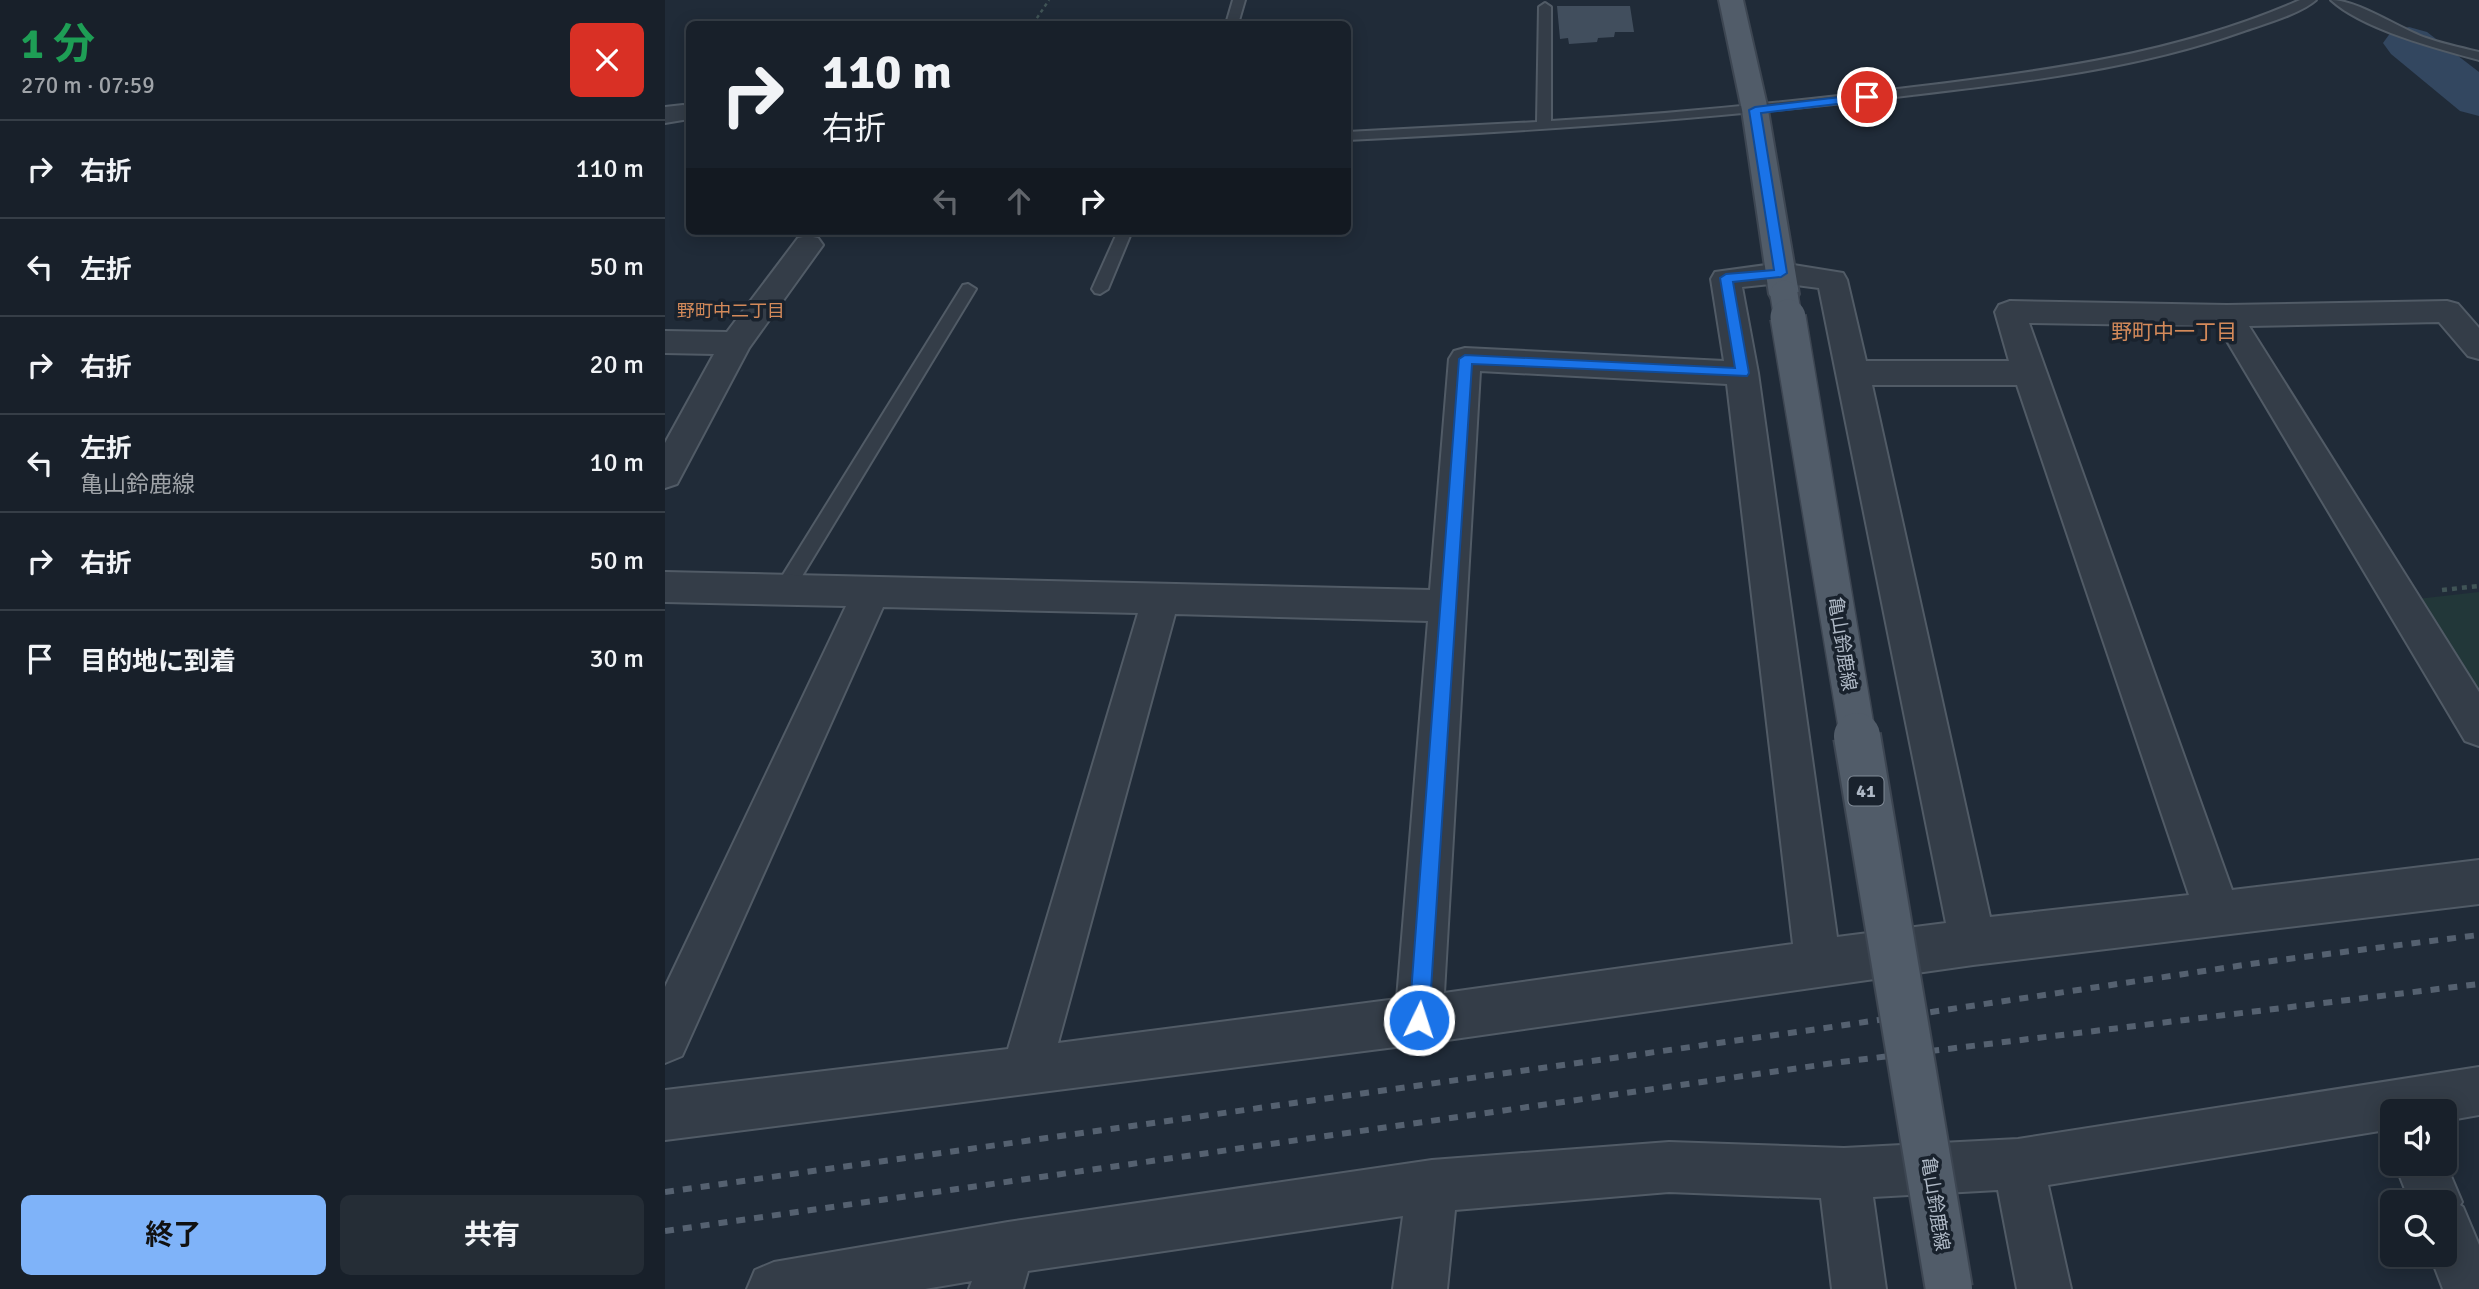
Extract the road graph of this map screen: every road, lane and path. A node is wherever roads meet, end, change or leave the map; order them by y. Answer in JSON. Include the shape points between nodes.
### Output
{"nodes":[{"id":1,"x":1049,"y":0,"type":"edge"},
{"id":2,"x":1240,"y":0,"type":"edge"},
{"id":3,"x":1731,"y":0,"type":"edge"},
{"id":4,"x":2310,"y":0,"type":"edge"},
{"id":5,"x":2337,"y":0,"type":"edge"},
{"id":6,"x":1545,"y":7,"type":"dead end"},
{"id":7,"x":1035,"y":21,"type":"edge"},
{"id":8,"x":1232,"y":21,"type":"edge"},
{"id":9,"x":2479,"y":56,"type":"edge"},
{"id":10,"x":1755,"y":110,"type":"junction"},
{"id":11,"x":1544,"y":125,"type":"junction"},
{"id":12,"x":1351,"y":136,"type":"edge"},
{"id":13,"x":1123,"y":235,"type":"edge"},
{"id":14,"x":808,"y":245,"type":"dead end"},
{"id":15,"x":1782,"y":283,"type":"junction"},
{"id":16,"x":968,"y":289,"type":"dead end"},
{"id":17,"x":1100,"y":289,"type":"dead end"},
{"id":18,"x":2227,"y":316,"type":"junction"},
{"id":19,"x":665,"y":342,"type":"edge"},
{"id":20,"x":736,"y":343,"type":"junction"},
{"id":21,"x":2479,"y":348,"type":"edge"},
{"id":22,"x":1742,"y":373,"type":"junction"},
{"id":23,"x":1853,"y":373,"type":"junction"},
{"id":24,"x":2029,"y":373,"type":"junction"},
{"id":25,"x":665,"y":475,"type":"edge"},
{"id":26,"x":665,"y":587,"type":"edge"},
{"id":27,"x":783,"y":591,"type":"junction"},
{"id":28,"x":871,"y":592,"type":"junction"},
{"id":29,"x":1161,"y":598,"type":"junction"},
{"id":30,"x":1448,"y":606,"type":"junction"},
{"id":31,"x":2479,"y":728,"type":"edge"},
{"id":32,"x":2479,"y":882,"type":"edge"},
{"id":33,"x":2218,"y":914,"type":"junction"},
{"id":34,"x":1973,"y":942,"type":"junction"},
{"id":35,"x":1818,"y":963,"type":"junction"},
{"id":36,"x":1419,"y":1020,"type":"junction"},
{"id":37,"x":665,"y":1039,"type":"edge"},
{"id":38,"x":1026,"y":1071,"type":"junction"},
{"id":39,"x":2479,"y":1091,"type":"edge"},
{"id":40,"x":2441,"y":1099,"type":"edge"},
{"id":41,"x":2380,"y":1111,"type":"edge"},
{"id":42,"x":665,"y":1115,"type":"edge"},
{"id":43,"x":2018,"y":1164,"type":"junction"},
{"id":44,"x":1845,"y":1173,"type":"junction"},
{"id":45,"x":1432,"y":1186,"type":"junction"},
{"id":46,"x":2457,"y":1256,"type":"edge"},
{"id":47,"x":1002,"y":1268,"type":"edge"},
{"id":48,"x":774,"y":1289,"type":"edge"},
{"id":49,"x":1420,"y":1289,"type":"edge"},
{"id":50,"x":1859,"y":1289,"type":"edge"},
{"id":51,"x":1949,"y":1289,"type":"edge"},
{"id":52,"x":2044,"y":1289,"type":"edge"},
{"id":53,"x":2470,"y":1289,"type":"edge"}],
"edges":[{"from":1,"to":7,"type":"path"},
{"from":2,"to":8,"type":"lane"},
{"from":3,"to":10,"type":"main road","name":"亀山鈴鹿線","number":"41"},
{"from":4,"to":10,"type":"lane","via":[[2217,37],[2145,56],[2024,78]]},
{"from":5,"to":9,"type":"lane","via":[[2423,41]]},
{"from":6,"to":11,"type":"lane"},
{"from":10,"to":11,"type":"lane"},
{"from":10,"to":15,"type":"main road","name":"亀山鈴鹿線","number":"41"},
{"from":11,"to":12,"type":"lane"},
{"from":13,"to":17,"type":"lane"},
{"from":14,"to":20,"type":"street"},
{"from":15,"to":22,"type":"street","via":[[1726,278]]},
{"from":15,"to":23,"type":"street","via":[[1832,280]]},
{"from":15,"to":51,"type":"main road","name":"亀山鈴鹿線","number":"41","bridge":true},
{"from":16,"to":27,"type":"lane"},
{"from":18,"to":21,"type":"street","via":[[2447,311]]},
{"from":18,"to":24,"type":"street","via":[[2010,312]]},
{"from":18,"to":31,"type":"street"},
{"from":19,"to":20,"type":"street"},
{"from":20,"to":25,"type":"street"},
{"from":22,"to":30,"type":"street","via":[[1465,359]]},
{"from":22,"to":35,"type":"street"},
{"from":23,"to":24,"type":"street"},
{"from":23,"to":34,"type":"street"},
{"from":24,"to":33,"type":"street"},
{"from":26,"to":27,"type":"street"},
{"from":27,"to":28,"type":"street"},
{"from":28,"to":29,"type":"street"},
{"from":28,"to":37,"type":"street"},
{"from":29,"to":30,"type":"street"},
{"from":29,"to":38,"type":"street"},
{"from":30,"to":36,"type":"street"},
{"from":32,"to":33,"type":"street"},
{"from":33,"to":34,"type":"street"},
{"from":34,"to":35,"type":"street"},
{"from":35,"to":36,"type":"street"},
{"from":36,"to":38,"type":"street"},
{"from":38,"to":42,"type":"street"},
{"from":39,"to":40,"type":"street"},
{"from":41,"to":43,"type":"street"},
{"from":43,"to":44,"type":"street"},
{"from":43,"to":52,"type":"street"},
{"from":44,"to":45,"type":"street","via":[[1669,1167]]},
{"from":44,"to":50,"type":"street"},
{"from":45,"to":47,"type":"street"},
{"from":45,"to":49,"type":"street"},
{"from":46,"to":53,"type":"street"},
{"from":47,"to":48,"type":"street"}]}
